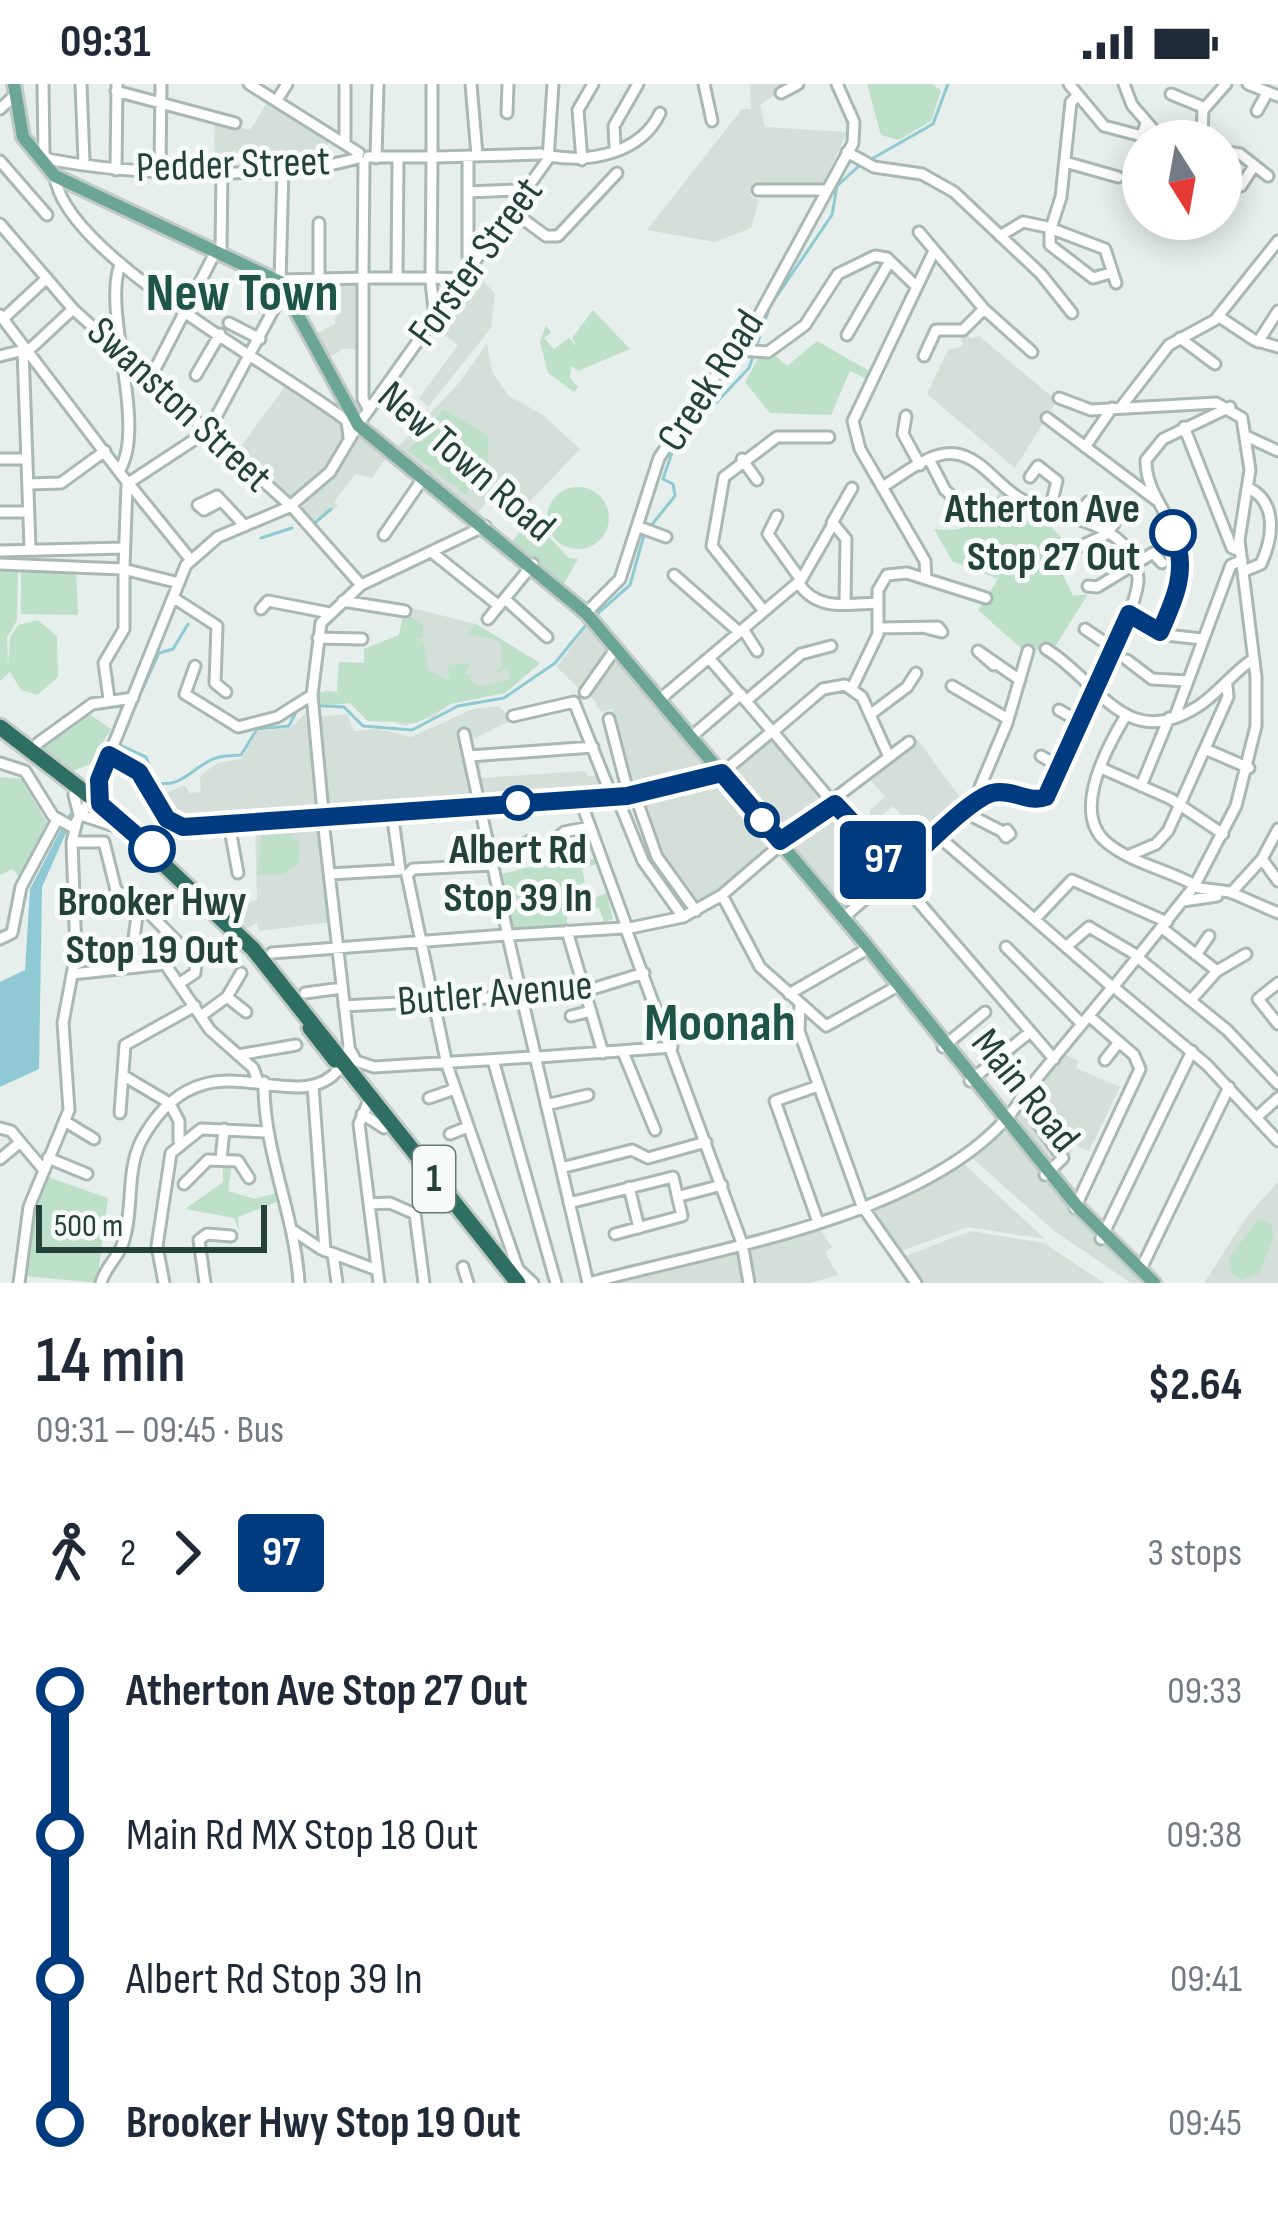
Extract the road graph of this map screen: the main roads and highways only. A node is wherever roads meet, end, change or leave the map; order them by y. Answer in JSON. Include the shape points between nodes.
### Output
{"nodes":[{"id":1,"x":13,"y":89,"type":"edge"},
{"id":2,"x":590,"y":617,"type":"joint"},
{"id":3,"x":0,"y":730,"type":"edge"},
{"id":4,"x":82,"y":807,"type":"junction"},
{"id":5,"x":147,"y":855,"type":"junction"},
{"id":6,"x":304,"y":1000,"type":"junction"},
{"id":7,"x":338,"y":1062,"type":"junction"},
{"id":8,"x":971,"y":1080,"type":"junction"},
{"id":9,"x":364,"y":1109,"type":"junction"},
{"id":10,"x":1005,"y":1119,"type":"junction"},
{"id":11,"x":1047,"y":1173,"type":"junction"},
{"id":12,"x":1145,"y":1278,"type":"edge"},
{"id":13,"x":517,"y":1283,"type":"edge"}],
"edges":[{"from":1,"to":2,"type":"main road","name":"New Town Road","via":[[20,129],[55,176],[282,280],[353,431],[424,477]]},
{"from":2,"to":8,"type":"main road","name":"Main Road"},
{"from":3,"to":4,"type":"highway","number":"1"},
{"from":3,"to":4,"type":"highway","number":"1","via":[[67,778]]},
{"from":4,"to":5,"type":"highway"},
{"from":4,"to":5,"type":"highway","number":"1","via":[[108,834]]},
{"from":4,"to":6,"type":"highway","number":"1","via":[[219,912]]},
{"from":5,"to":7,"type":"highway","number":"1","via":[[236,941]]},
{"from":6,"to":7,"type":"highway"},
{"from":6,"to":7,"type":"highway","number":"1"},
{"from":7,"to":9,"type":"highway"},
{"from":7,"to":9,"type":"highway","number":"1"},
{"from":7,"to":13,"type":"highway","number":"1"},
{"from":8,"to":10,"type":"main road","name":"Main Road"},
{"from":8,"to":10,"type":"main road","name":"Main Road"},
{"from":9,"to":13,"type":"highway","number":"1"},
{"from":10,"to":11,"type":"main road","name":"Main Road"},
{"from":10,"to":11,"type":"main road","name":"Main Road"},
{"from":11,"to":12,"type":"main road","name":"Main Road"}]}
